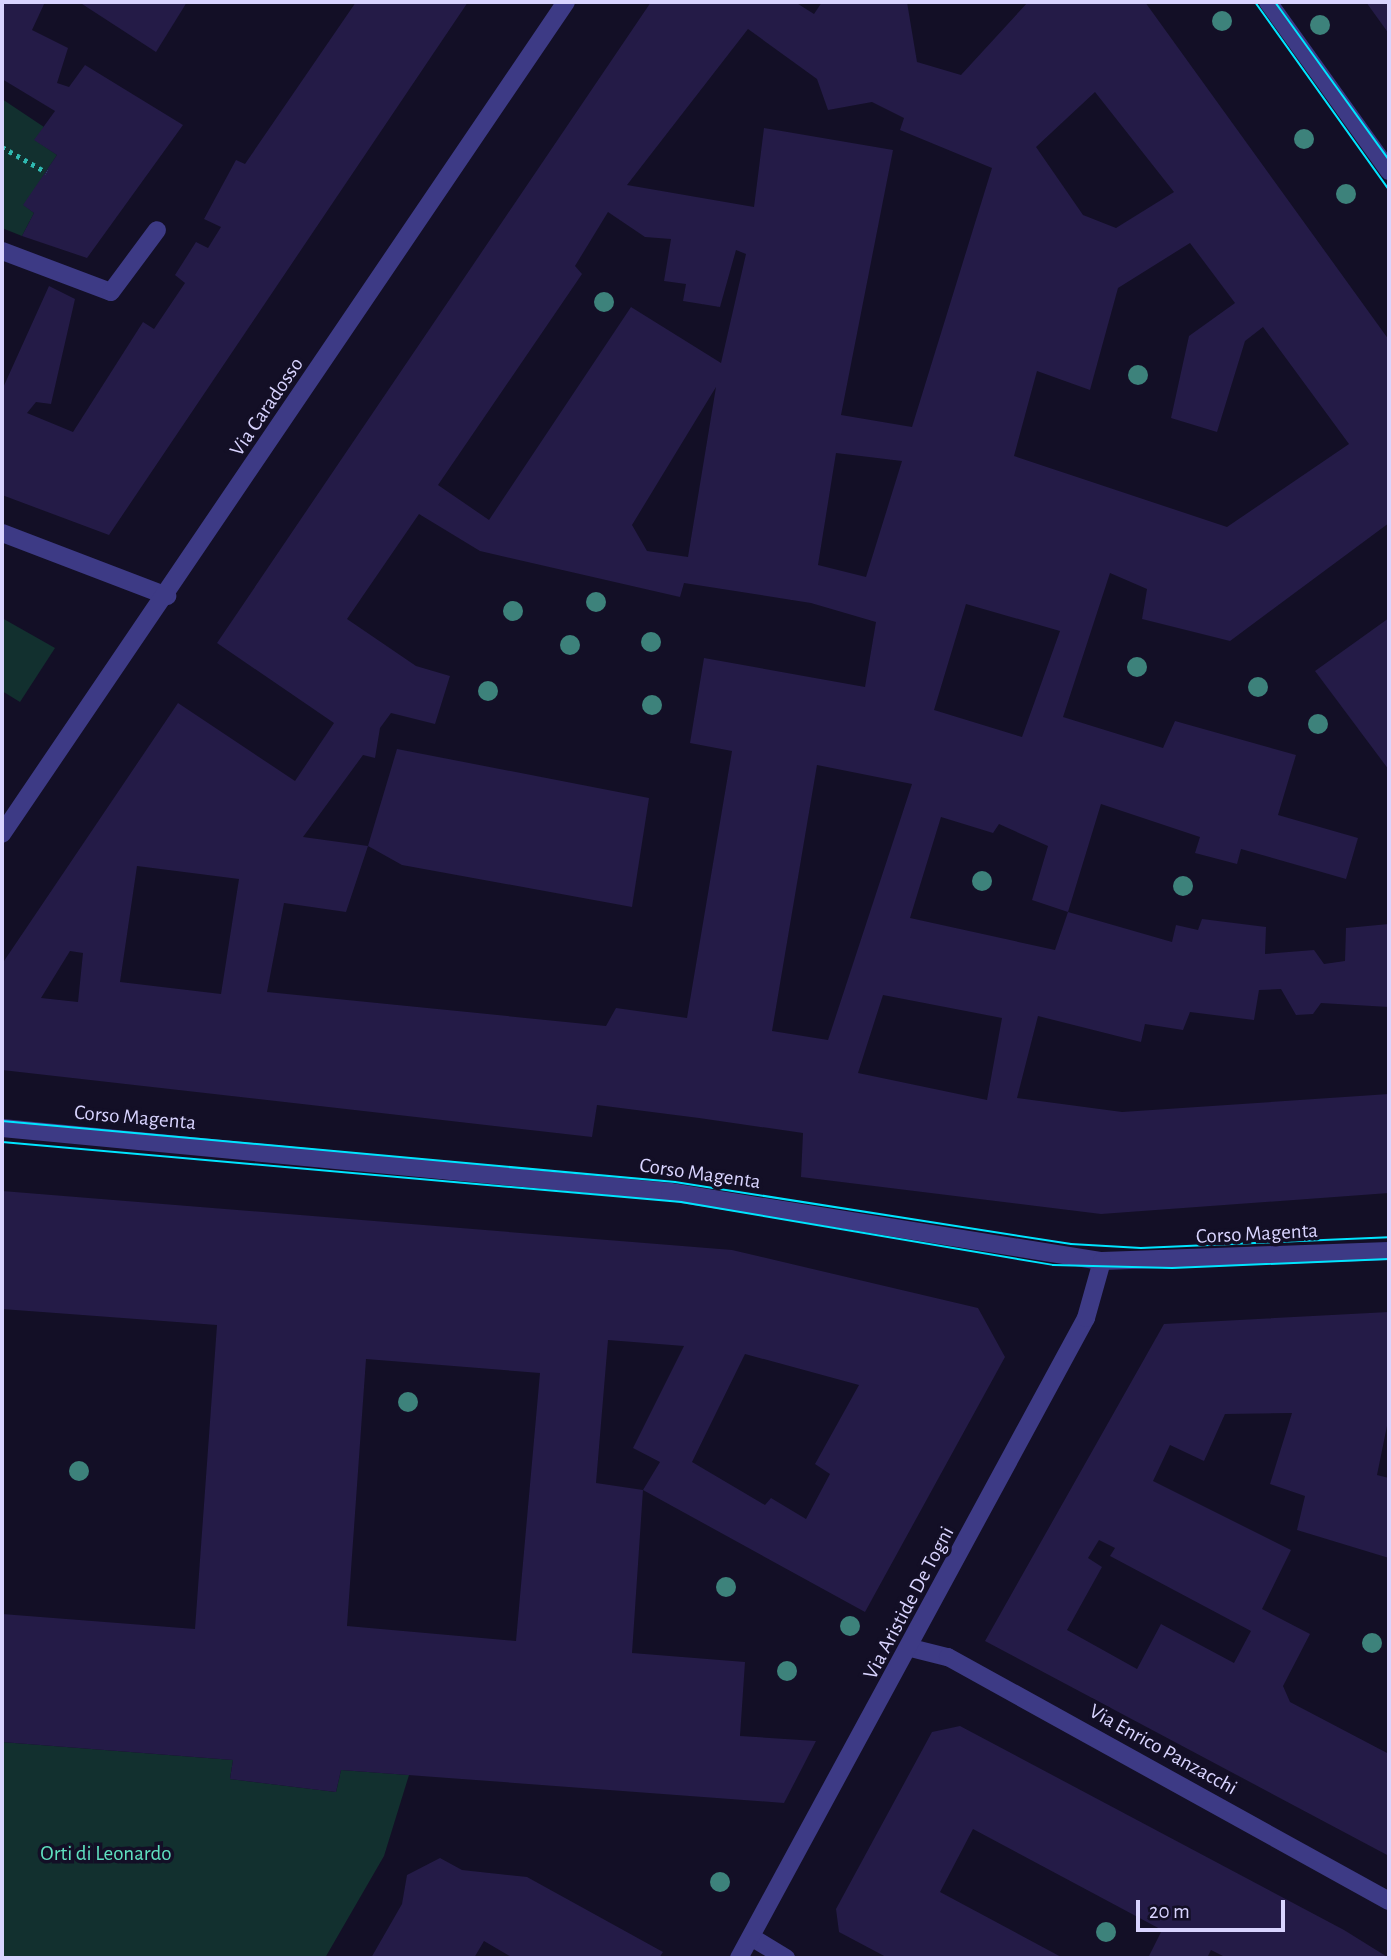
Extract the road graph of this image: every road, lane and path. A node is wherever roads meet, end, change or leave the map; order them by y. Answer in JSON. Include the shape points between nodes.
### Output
{"nodes":[{"id":1,"x":566,"y":2,"type":"edge"},
{"id":2,"x":1268,"y":2,"type":"edge"},
{"id":3,"x":2,"y":146,"type":"edge"},
{"id":4,"x":1389,"y":171,"type":"edge"},
{"id":5,"x":46,"y":172,"type":"dead end"},
{"id":6,"x":157,"y":230,"type":"dead end"},
{"id":7,"x":2,"y":251,"type":"edge"},
{"id":8,"x":2,"y":533,"type":"edge"},
{"id":9,"x":167,"y":596,"type":"junction"},
{"id":10,"x":2,"y":834,"type":"edge"},
{"id":11,"x":2,"y":1128,"type":"edge"},
{"id":12,"x":1389,"y":1251,"type":"edge"},
{"id":13,"x":1101,"y":1261,"type":"junction"},
{"id":14,"x":911,"y":1648,"type":"junction"},
{"id":15,"x":1389,"y":1901,"type":"edge"},
{"id":16,"x":751,"y":1937,"type":"junction"},
{"id":17,"x":739,"y":1958,"type":"edge"},
{"id":18,"x":786,"y":1958,"type":"edge"}],
"edges":[{"from":1,"to":9,"type":"street","name":"Via Caradosso"},
{"from":2,"to":4,"type":"street"},
{"from":3,"to":5,"type":"path"},
{"from":6,"to":7,"type":"street","via":[[111,292]]},
{"from":8,"to":9,"type":"street"},
{"from":9,"to":10,"type":"street","name":"Via Caradosso"},
{"from":11,"to":13,"type":"street","name":"Corso Magenta","via":[[670,1192]]},
{"from":12,"to":13,"type":"street","name":"Corso Magenta"},
{"from":13,"to":14,"type":"street","name":"Via Aristide De Togni","via":[[1086,1318]]},
{"from":14,"to":15,"type":"street","name":"Via Enrico Panzacchi","via":[[948,1657]]},
{"from":14,"to":16,"type":"street","name":"Via Aristide De Togni"},
{"from":16,"to":17,"type":"street","name":"Via Aristide De Togni"},
{"from":16,"to":18,"type":"street"}]}
